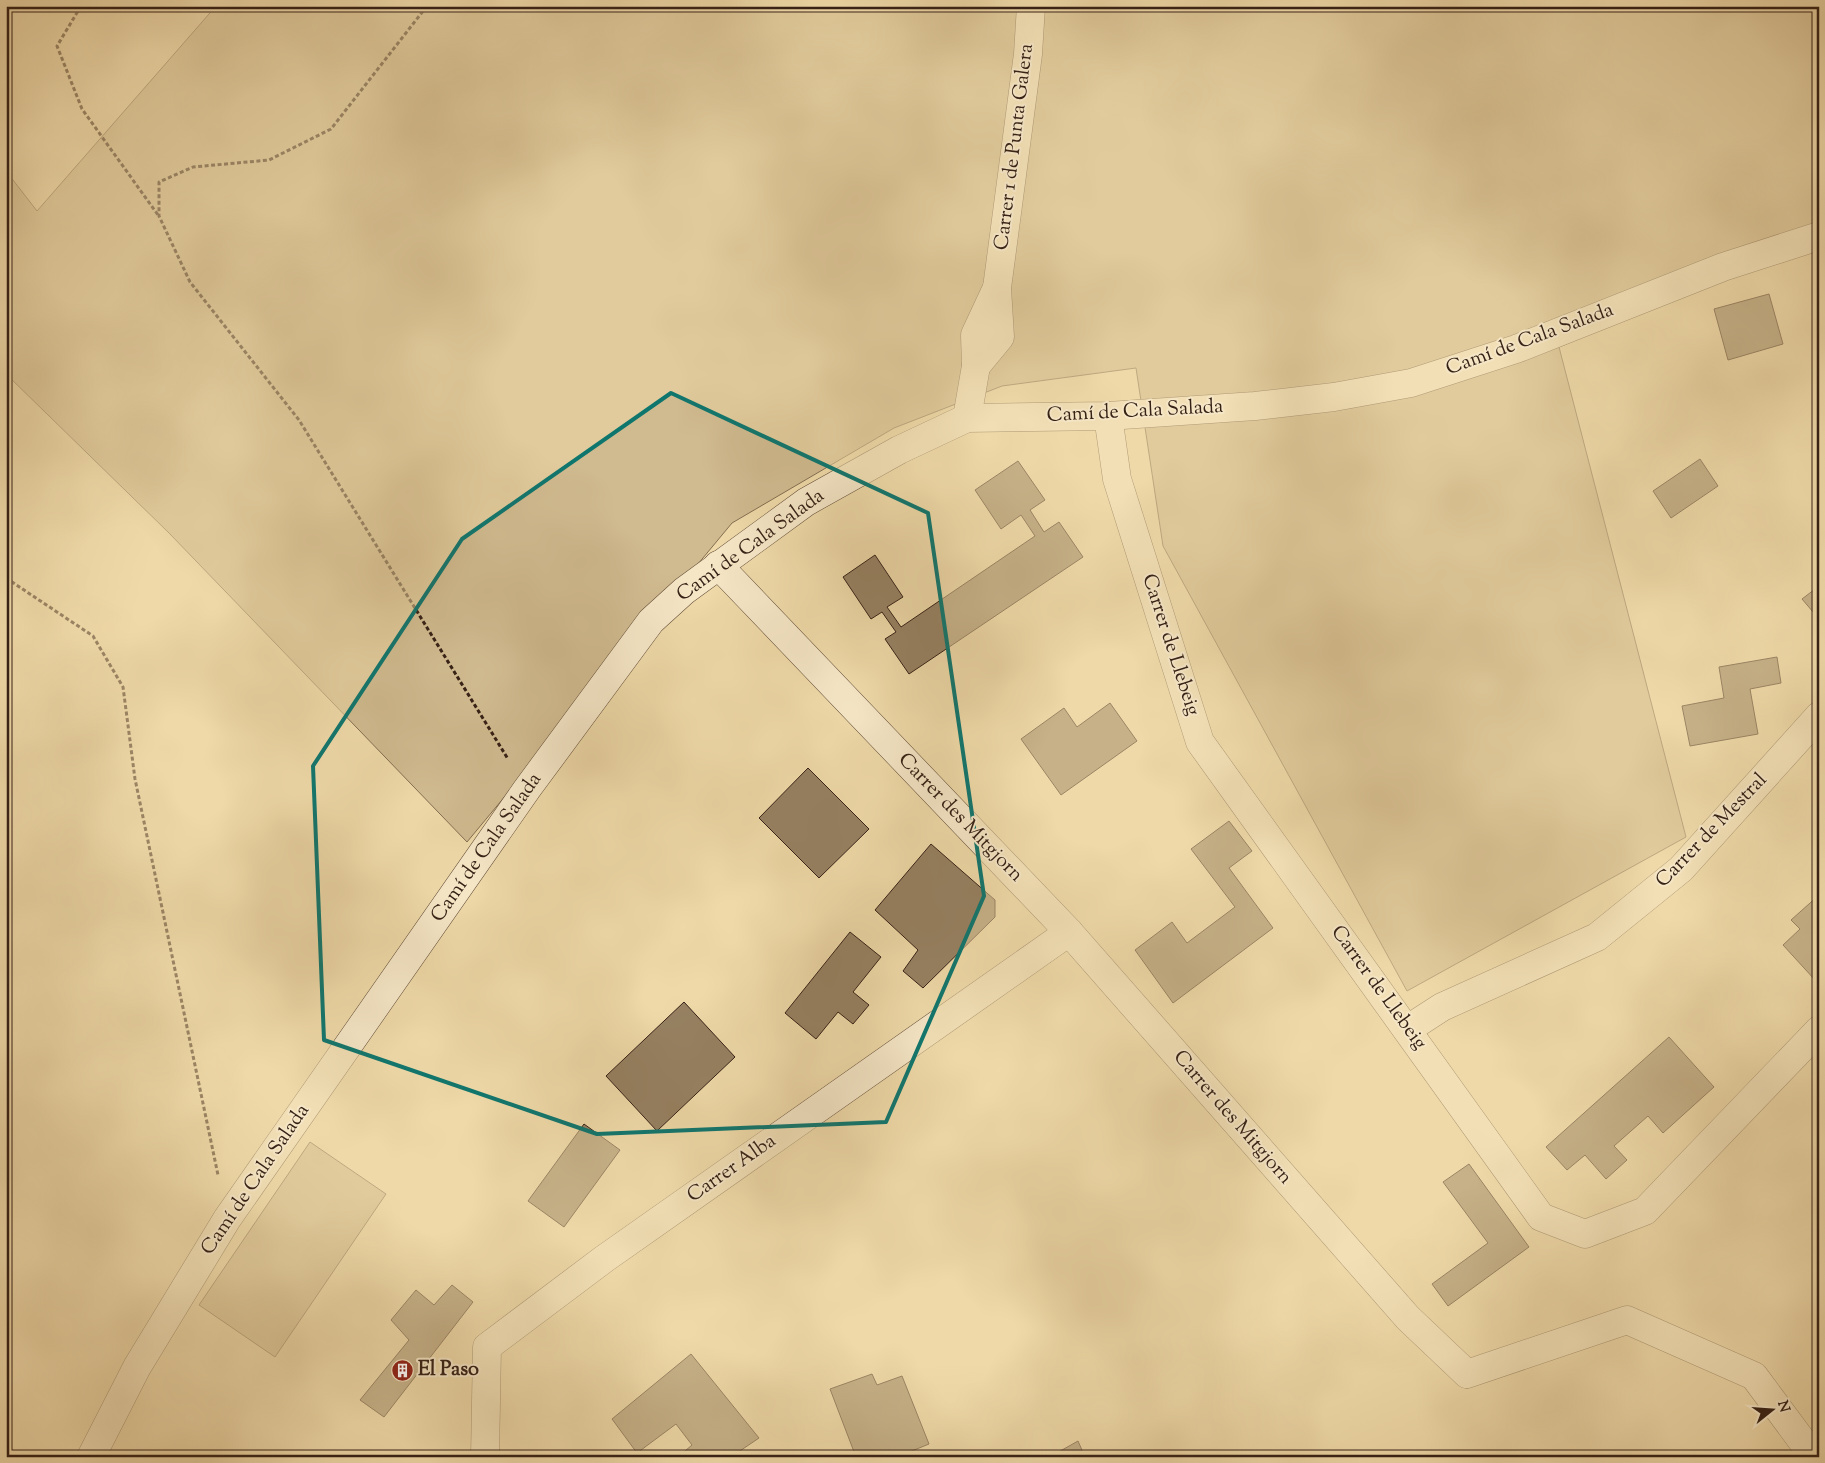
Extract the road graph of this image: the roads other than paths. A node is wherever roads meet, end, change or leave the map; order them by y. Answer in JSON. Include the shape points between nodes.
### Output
{"nodes":[{"id":1,"x":1031,"y":6,"type":"edge"},
{"id":2,"x":1819,"y":236,"type":"edge"},
{"id":3,"x":1108,"y":416,"type":"junction"},
{"id":4,"x":967,"y":418,"type":"junction"},
{"id":5,"x":718,"y":565,"type":"junction"},
{"id":6,"x":1819,"y":716,"type":"edge"},
{"id":7,"x":1069,"y":932,"type":"junction"},
{"id":8,"x":1408,"y":1029,"type":"junction"},
{"id":9,"x":1819,"y":1030,"type":"edge"},
{"id":10,"x":92,"y":1457,"type":"edge"},
{"id":11,"x":485,"y":1457,"type":"edge"},
{"id":12,"x":1814,"y":1457,"type":"edge"}],
"edges":[{"from":1,"to":4,"type":"street","name":"Carrer 1 de Punta Galera","via":[[1028,54],[997,288],[975,336],[976,366]]},
{"from":2,"to":3,"type":"street","name":"Camí de Cala Salada","via":[[1723,267],[1516,349],[1411,383],[1256,406]]},
{"from":3,"to":4,"type":"street","name":"Camí de Cala Salada"},
{"from":3,"to":8,"type":"street","name":"Carrer de Llebeig","via":[[1117,479],[1200,742]]},
{"from":4,"to":5,"type":"street","name":"Camí de Cala Salada","via":[[899,450],[806,502]]},
{"from":5,"to":7,"type":"street","name":"Carrer des Mitgjorn"},
{"from":5,"to":10,"type":"street","name":"Camí de Cala Salada","via":[[651,622],[527,789],[227,1219],[137,1367]]},
{"from":6,"to":8,"type":"street","name":"Carrer de Mestral","via":[[1680,869],[1597,937],[1442,1007]]},
{"from":7,"to":11,"type":"street","name":"Carrer Alba","via":[[604,1259],[488,1347]]},
{"from":7,"to":12,"type":"street","name":"Carrer des Mitgjorn","via":[[1408,1318],[1467,1374],[1627,1320],[1754,1376]]},
{"from":8,"to":9,"type":"street","name":"Carrer de Llebeig","via":[[1541,1217],[1585,1234],[1645,1211]]}]}
